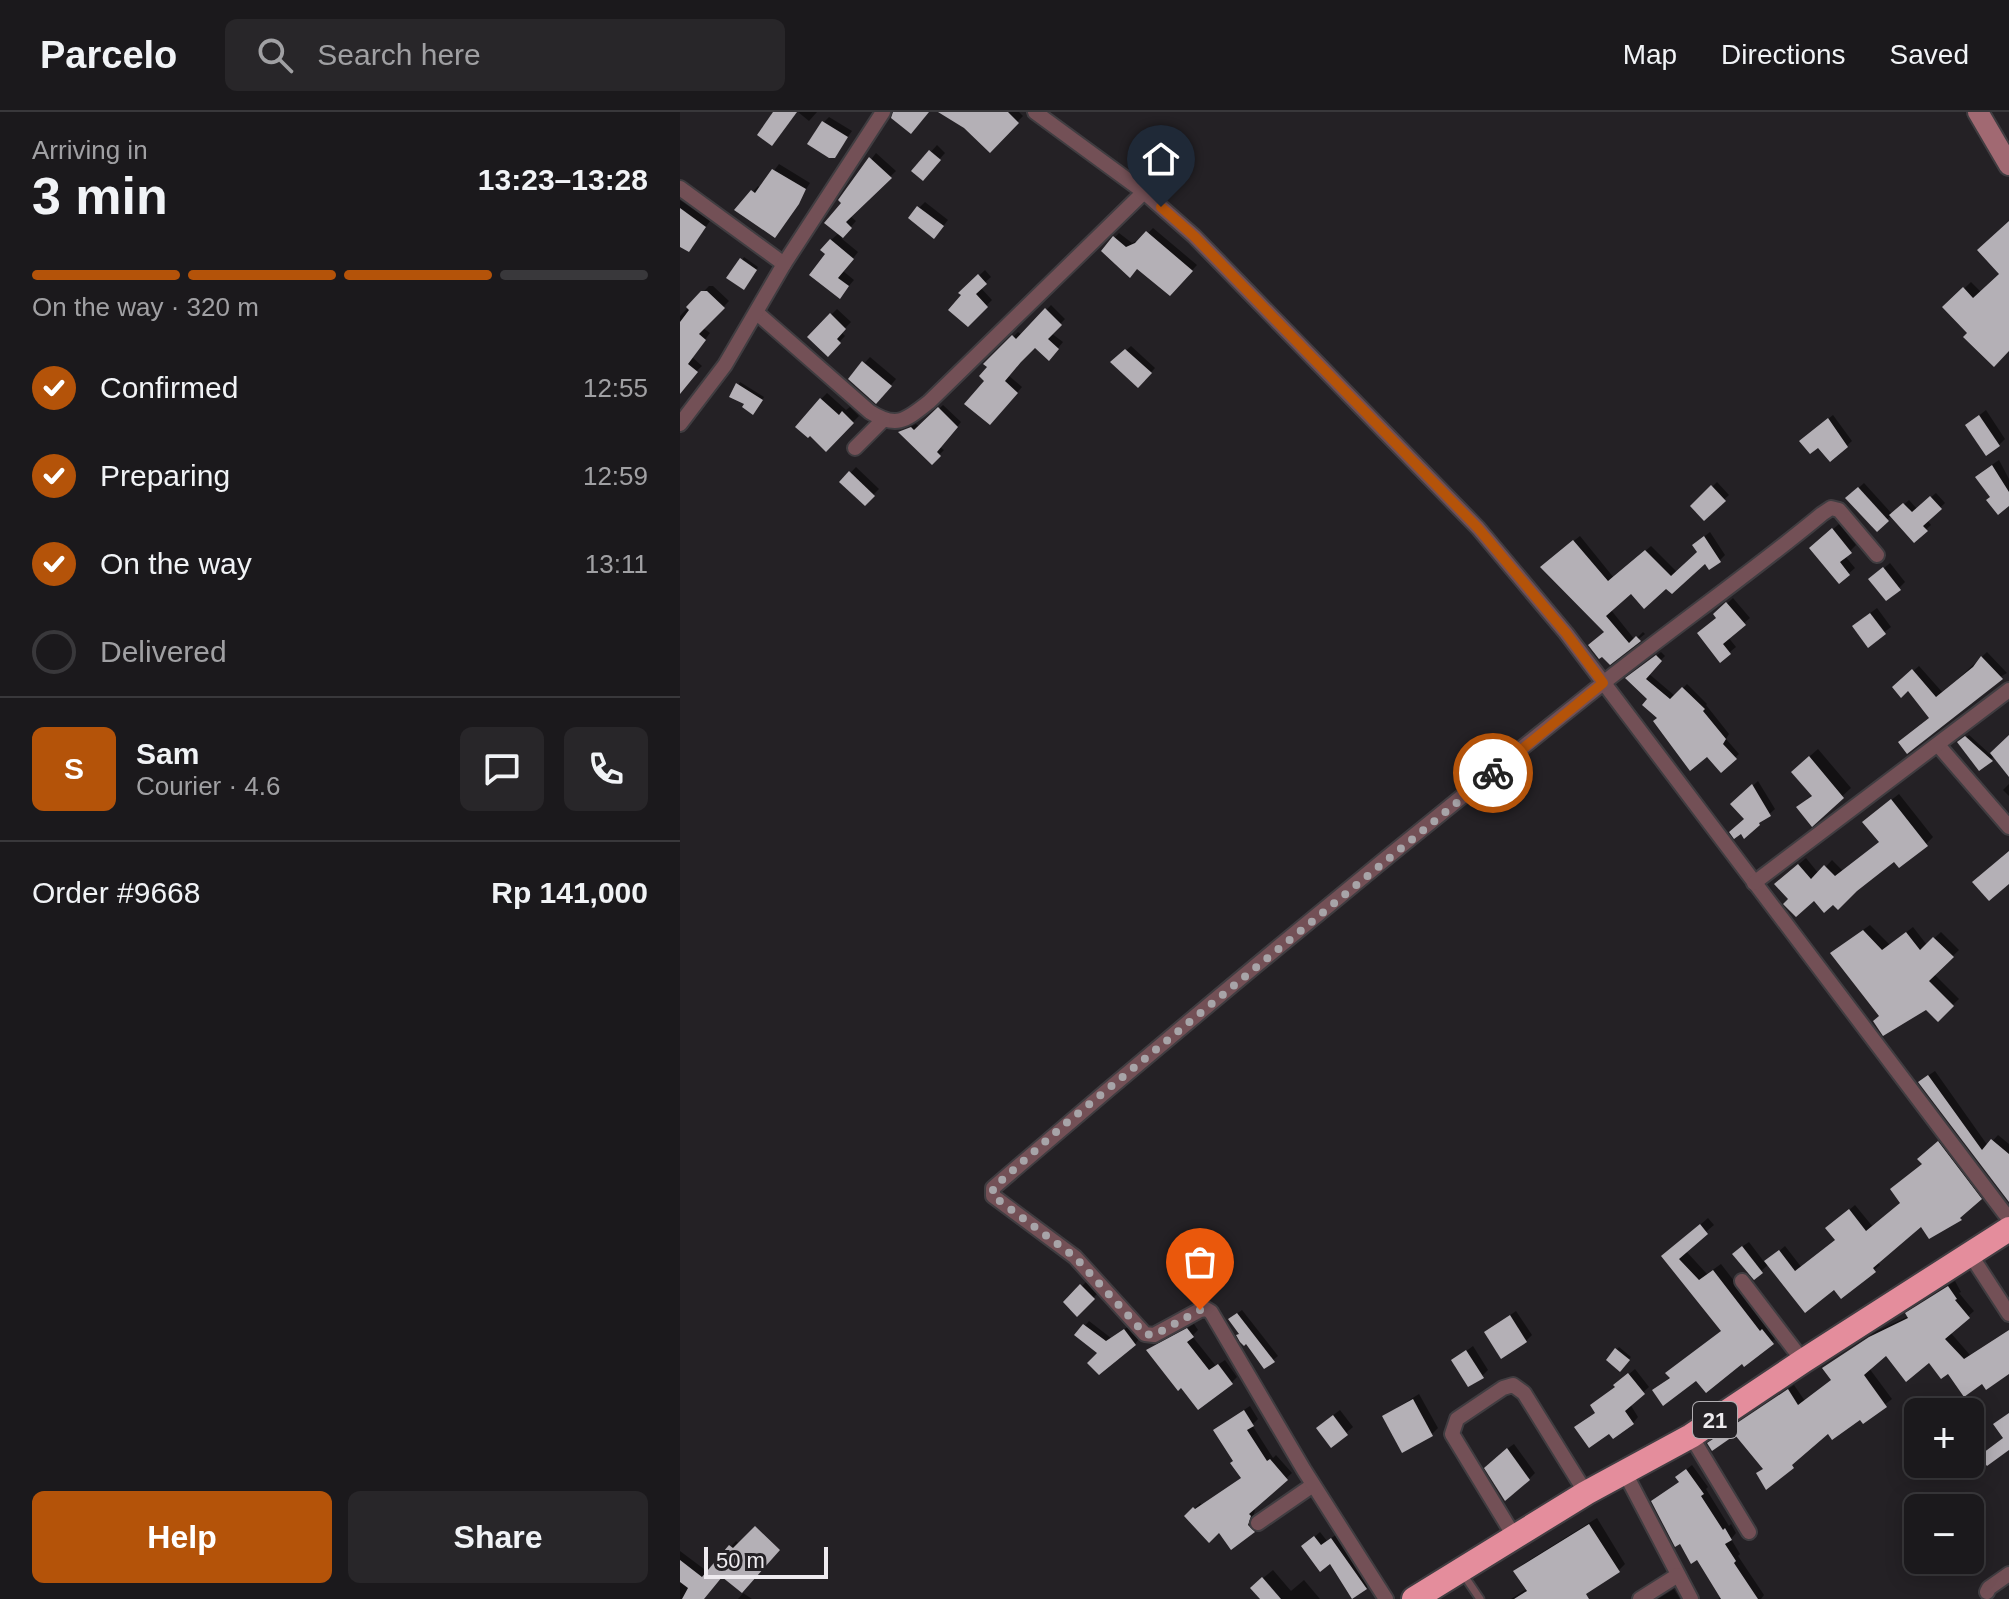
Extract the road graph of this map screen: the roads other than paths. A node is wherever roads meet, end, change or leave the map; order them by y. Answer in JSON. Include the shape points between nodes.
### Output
{"nodes":[{"id":1,"x":1035,"y":112,"type":"edge"},
{"id":2,"x":1978,"y":112,"type":"edge"},
{"id":3,"x":881,"y":113,"type":"edge"},
{"id":4,"x":2009,"y":165,"type":"edge"},
{"id":5,"x":680,"y":188,"type":"edge"},
{"id":6,"x":1144,"y":192,"type":"junction"},
{"id":7,"x":784,"y":264,"type":"junction"},
{"id":8,"x":757,"y":313,"type":"junction"},
{"id":9,"x":883,"y":420,"type":"junction"},
{"id":10,"x":680,"y":424,"type":"edge"},
{"id":11,"x":855,"y":448,"type":"dead end"},
{"id":12,"x":1877,"y":555,"type":"dead end"},
{"id":13,"x":1603,"y":683,"type":"junction"},
{"id":14,"x":2009,"y":690,"type":"edge"},
{"id":15,"x":1938,"y":745,"type":"junction"},
{"id":16,"x":2009,"y":827,"type":"edge"},
{"id":17,"x":1754,"y":883,"type":"junction"},
{"id":18,"x":2009,"y":1219,"type":"edge"},
{"id":19,"x":2009,"y":1229,"type":"edge"},
{"id":20,"x":1970,"y":1254,"type":"junction"},
{"id":21,"x":1742,"y":1281,"type":"dead end"},
{"id":22,"x":2009,"y":1314,"type":"edge"},
{"id":23,"x":1803,"y":1361,"type":"junction"},
{"id":24,"x":1691,"y":1436,"type":"junction"},
{"id":25,"x":1625,"y":1473,"type":"junction"},
{"id":26,"x":1313,"y":1485,"type":"junction"},
{"id":27,"x":1586,"y":1493,"type":"junction"},
{"id":28,"x":1258,"y":1523,"type":"dead end"},
{"id":29,"x":1749,"y":1532,"type":"dead end"},
{"id":30,"x":1514,"y":1536,"type":"junction"},
{"id":31,"x":1461,"y":1571,"type":"junction"},
{"id":32,"x":2009,"y":1574,"type":"edge"},
{"id":33,"x":1678,"y":1575,"type":"junction"},
{"id":34,"x":1987,"y":1592,"type":"dead end"},
{"id":35,"x":1386,"y":1599,"type":"edge"},
{"id":36,"x":1414,"y":1599,"type":"edge"},
{"id":37,"x":1480,"y":1599,"type":"edge"},
{"id":38,"x":1640,"y":1599,"type":"edge"},
{"id":39,"x":1691,"y":1599,"type":"edge"}],
"edges":[{"from":1,"to":6,"type":"street"},
{"from":2,"to":4,"type":"street"},
{"from":3,"to":7,"type":"street"},
{"from":5,"to":7,"type":"street"},
{"from":6,"to":9,"type":"street","via":[[929,402],[898,422]]},
{"from":6,"to":13,"type":"street","via":[[1194,236],[1478,528]]},
{"from":7,"to":8,"type":"street"},
{"from":8,"to":9,"type":"street"},
{"from":8,"to":10,"type":"street"},
{"from":9,"to":11,"type":"street"},
{"from":12,"to":13,"type":"street","via":[[1839,510],[1831,508]]},
{"from":13,"to":17,"type":"street"},
{"from":13,"to":26,"type":"street","via":[[1064,1125],[992,1192],[1075,1257],[1145,1334],[1154,1335],[1200,1310],[1211,1312]]},
{"from":14,"to":15,"type":"street"},
{"from":15,"to":16,"type":"street"},
{"from":15,"to":17,"type":"street"},
{"from":17,"to":18,"type":"street"},
{"from":19,"to":20,"type":"highway","number":"21"},
{"from":20,"to":22,"type":"street"},
{"from":20,"to":23,"type":"highway","number":"21"},
{"from":21,"to":23,"type":"street"},
{"from":23,"to":24,"type":"highway","number":"21"},
{"from":24,"to":25,"type":"highway","number":"21"},
{"from":24,"to":29,"type":"street"},
{"from":25,"to":27,"type":"highway","number":"21"},
{"from":25,"to":33,"type":"street"},
{"from":26,"to":28,"type":"street"},
{"from":26,"to":35,"type":"street"},
{"from":27,"to":30,"type":"highway","number":"21"},
{"from":27,"to":30,"type":"street","via":[[1524,1393],[1513,1385],[1503,1388],[1457,1419],[1452,1434]]},
{"from":30,"to":31,"type":"highway","number":"21"},
{"from":31,"to":36,"type":"highway","number":"21"},
{"from":31,"to":37,"type":"lane"},
{"from":32,"to":34,"type":"street"},
{"from":33,"to":38,"type":"street"},
{"from":33,"to":39,"type":"street"}]}
